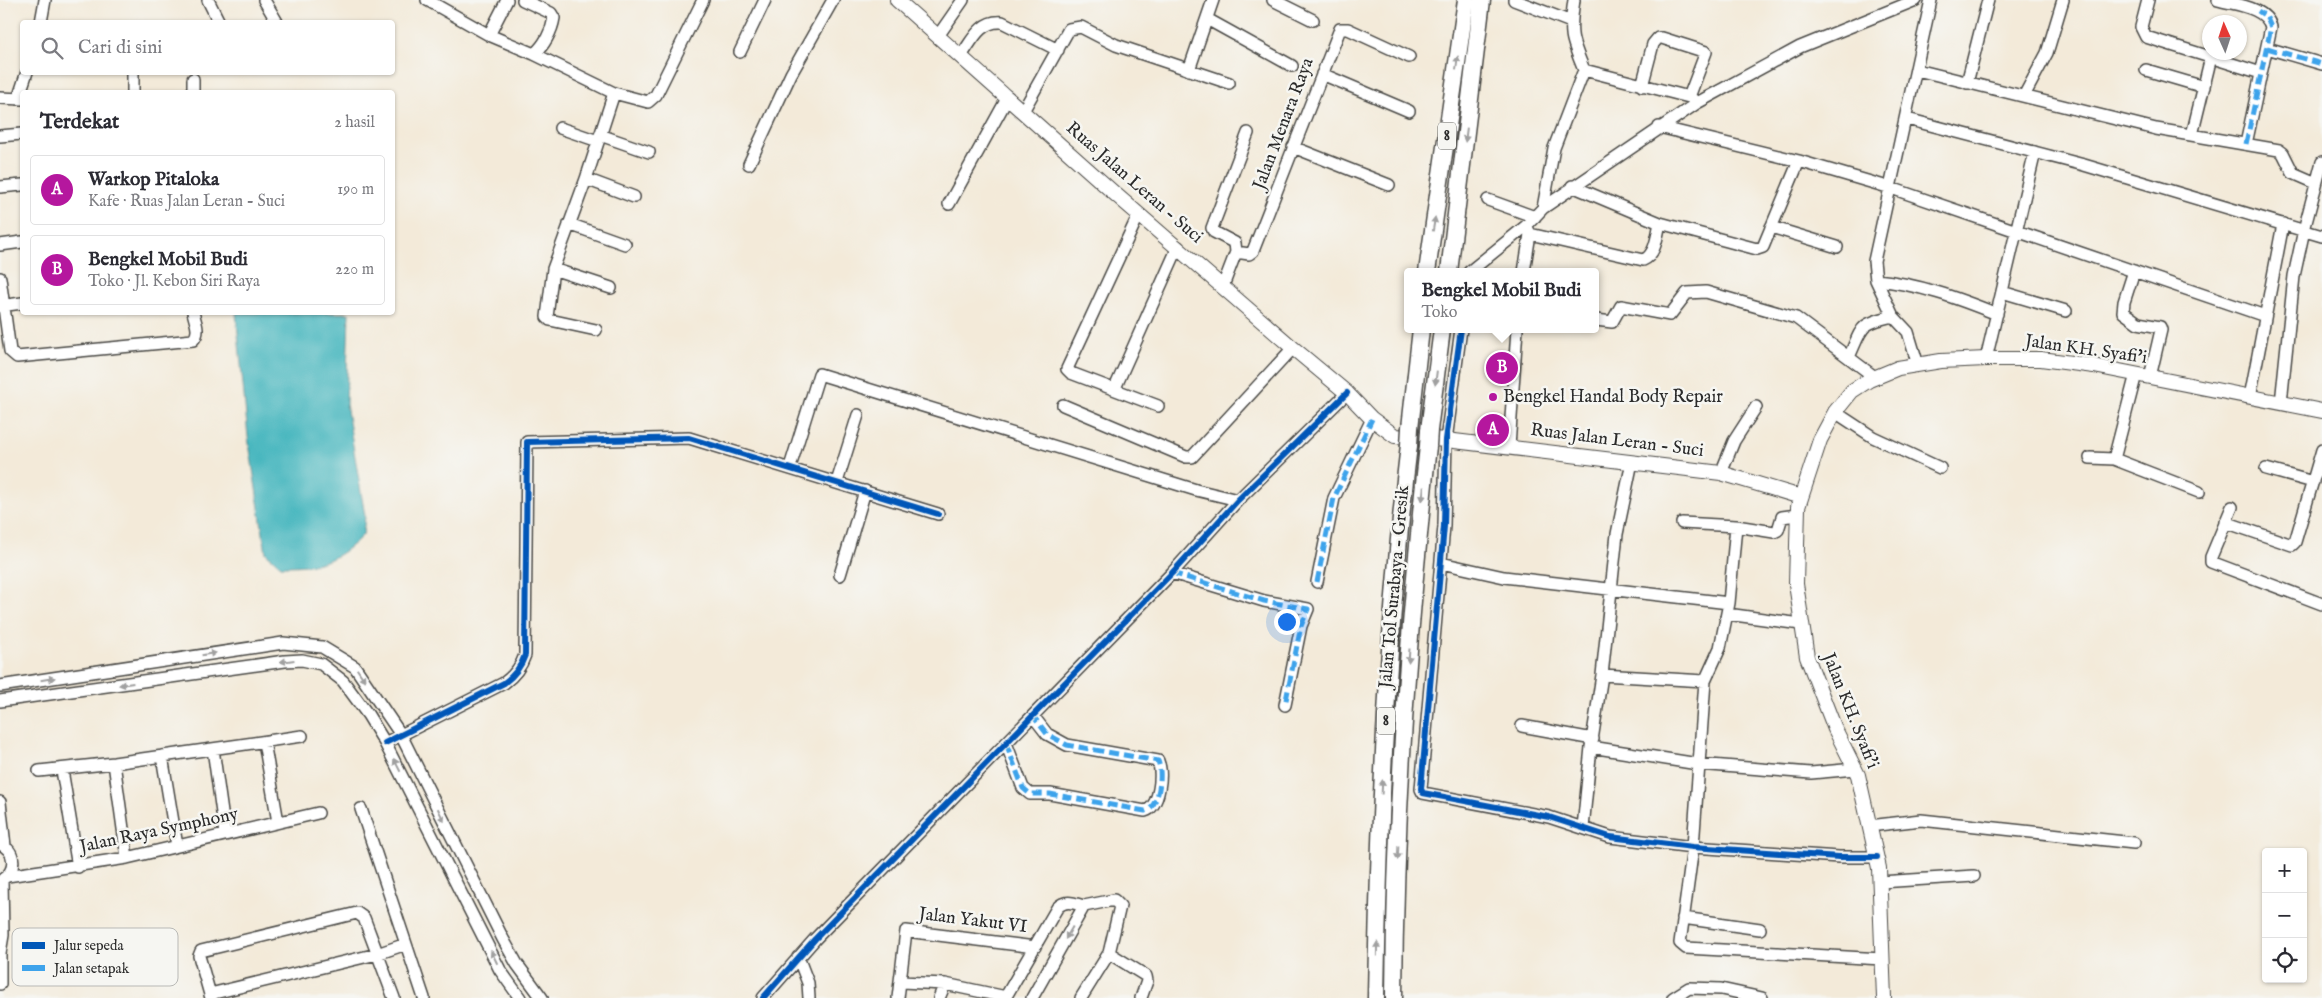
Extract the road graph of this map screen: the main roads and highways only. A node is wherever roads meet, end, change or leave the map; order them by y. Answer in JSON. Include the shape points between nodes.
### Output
{"nodes":[{"id":1,"x":897,"y":0,"type":"edge"},
{"id":2,"x":1466,"y":0,"type":"edge"},
{"id":3,"x":1482,"y":0,"type":"edge"},
{"id":4,"x":1428,"y":268,"type":"edge"},
{"id":5,"x":1449,"y":268,"type":"edge"},
{"id":6,"x":1421,"y":333,"type":"edge"},
{"id":7,"x":1442,"y":333,"type":"edge"},
{"id":8,"x":2322,"y":411,"type":"edge"},
{"id":9,"x":1801,"y":497,"type":"junction"},
{"id":10,"x":1376,"y":998,"type":"edge"},
{"id":11,"x":1394,"y":998,"type":"edge"},
{"id":12,"x":1884,"y":998,"type":"edge"}],
"edges":[{"from":1,"to":9,"type":"main road","name":"Ruas Jalan Leran - Suci","via":[[1395,436],[1721,473]]},
{"from":4,"to":2,"type":"highway","number":"8","one_way":true},
{"from":3,"to":5,"type":"highway","number":"8","one_way":true},
{"from":10,"to":6,"type":"highway","name":"Jalan Tol Surabaya - Gresik","number":"8","one_way":true,"bridge":true,"via":[[1379,858],[1397,552]]},
{"from":7,"to":11,"type":"highway","name":"Jalan Tol Surabaya - Gresik","number":"8","one_way":true,"via":[[1411,622],[1394,931]]},
{"from":8,"to":9,"type":"main road","name":"Jalan KH. Syafi'i","via":[[2136,374],[2041,359],[1941,361],[1898,368],[1852,391],[1834,412],[1820,440]]},
{"from":9,"to":12,"type":"main road","name":"Jalan KH. Syafi'i","via":[[1797,516],[1796,584],[1806,657],[1855,769],[1877,857]]}]}
